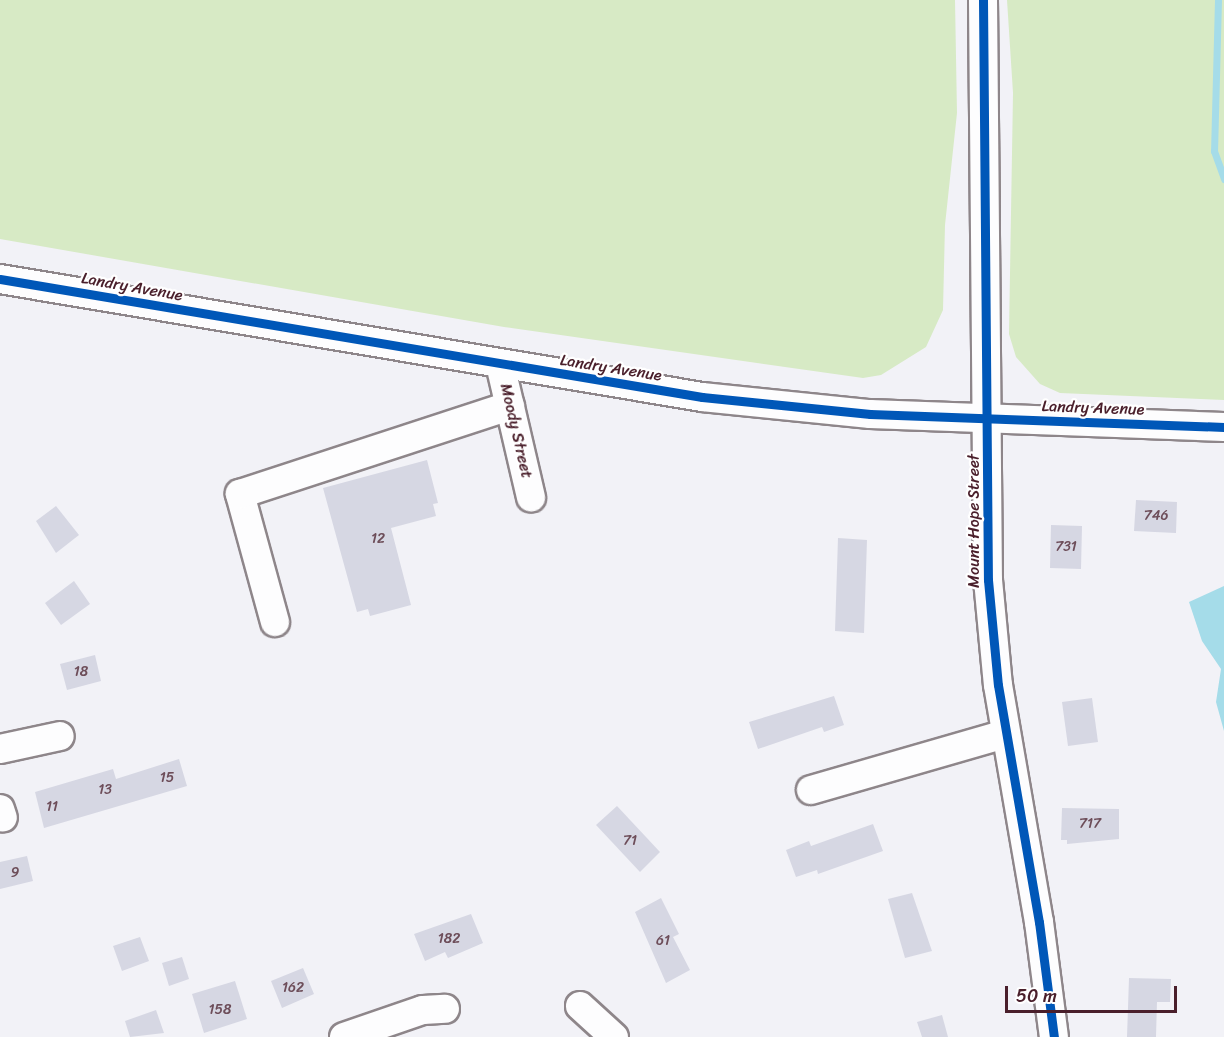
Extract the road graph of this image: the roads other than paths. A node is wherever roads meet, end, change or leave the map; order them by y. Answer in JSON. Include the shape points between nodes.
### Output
{"nodes":[{"id":1,"x":983,"y":0,"type":"edge"},
{"id":2,"x":0,"y":279,"type":"edge"},
{"id":3,"x":500,"y":364,"type":"junction"},
{"id":4,"x":510,"y":406,"type":"junction"},
{"id":5,"x":989,"y":420,"type":"junction"},
{"id":6,"x":1224,"y":427,"type":"edge"},
{"id":7,"x":531,"y":497,"type":"dead end"},
{"id":8,"x":275,"y":622,"type":"dead end"},
{"id":9,"x":1005,"y":734,"type":"junction"},
{"id":10,"x":60,"y":736,"type":"dead end"},
{"id":11,"x":0,"y":749,"type":"edge"},
{"id":12,"x":811,"y":790,"type":"dead end"},
{"id":13,"x":580,"y":1006,"type":"dead end"},
{"id":14,"x":445,"y":1009,"type":"dead end"},
{"id":15,"x":344,"y":1037,"type":"edge"},
{"id":16,"x":614,"y":1037,"type":"edge"},
{"id":17,"x":1054,"y":1037,"type":"edge"}],
"edges":[{"from":1,"to":5,"type":"street","name":"Mount Hope Street"},
{"from":2,"to":3,"type":"street","name":"Landry Avenue"},
{"from":3,"to":4,"type":"street","name":"Moody Street"},
{"from":3,"to":5,"type":"street","name":"Landry Avenue","via":[[786,407]]},
{"from":4,"to":7,"type":"street","name":"Moody Street"},
{"from":4,"to":8,"type":"street","via":[[240,494]]},
{"from":5,"to":6,"type":"street","name":"Landry Avenue"},
{"from":5,"to":9,"type":"street","name":"Mount Hope Street","via":[[988,580]]},
{"from":9,"to":12,"type":"street"},
{"from":9,"to":17,"type":"street","name":"Mount Hope Street","via":[[1039,922]]},
{"from":10,"to":11,"type":"street"},
{"from":13,"to":16,"type":"street"},
{"from":14,"to":15,"type":"street","via":[[423,1010]]}]}
